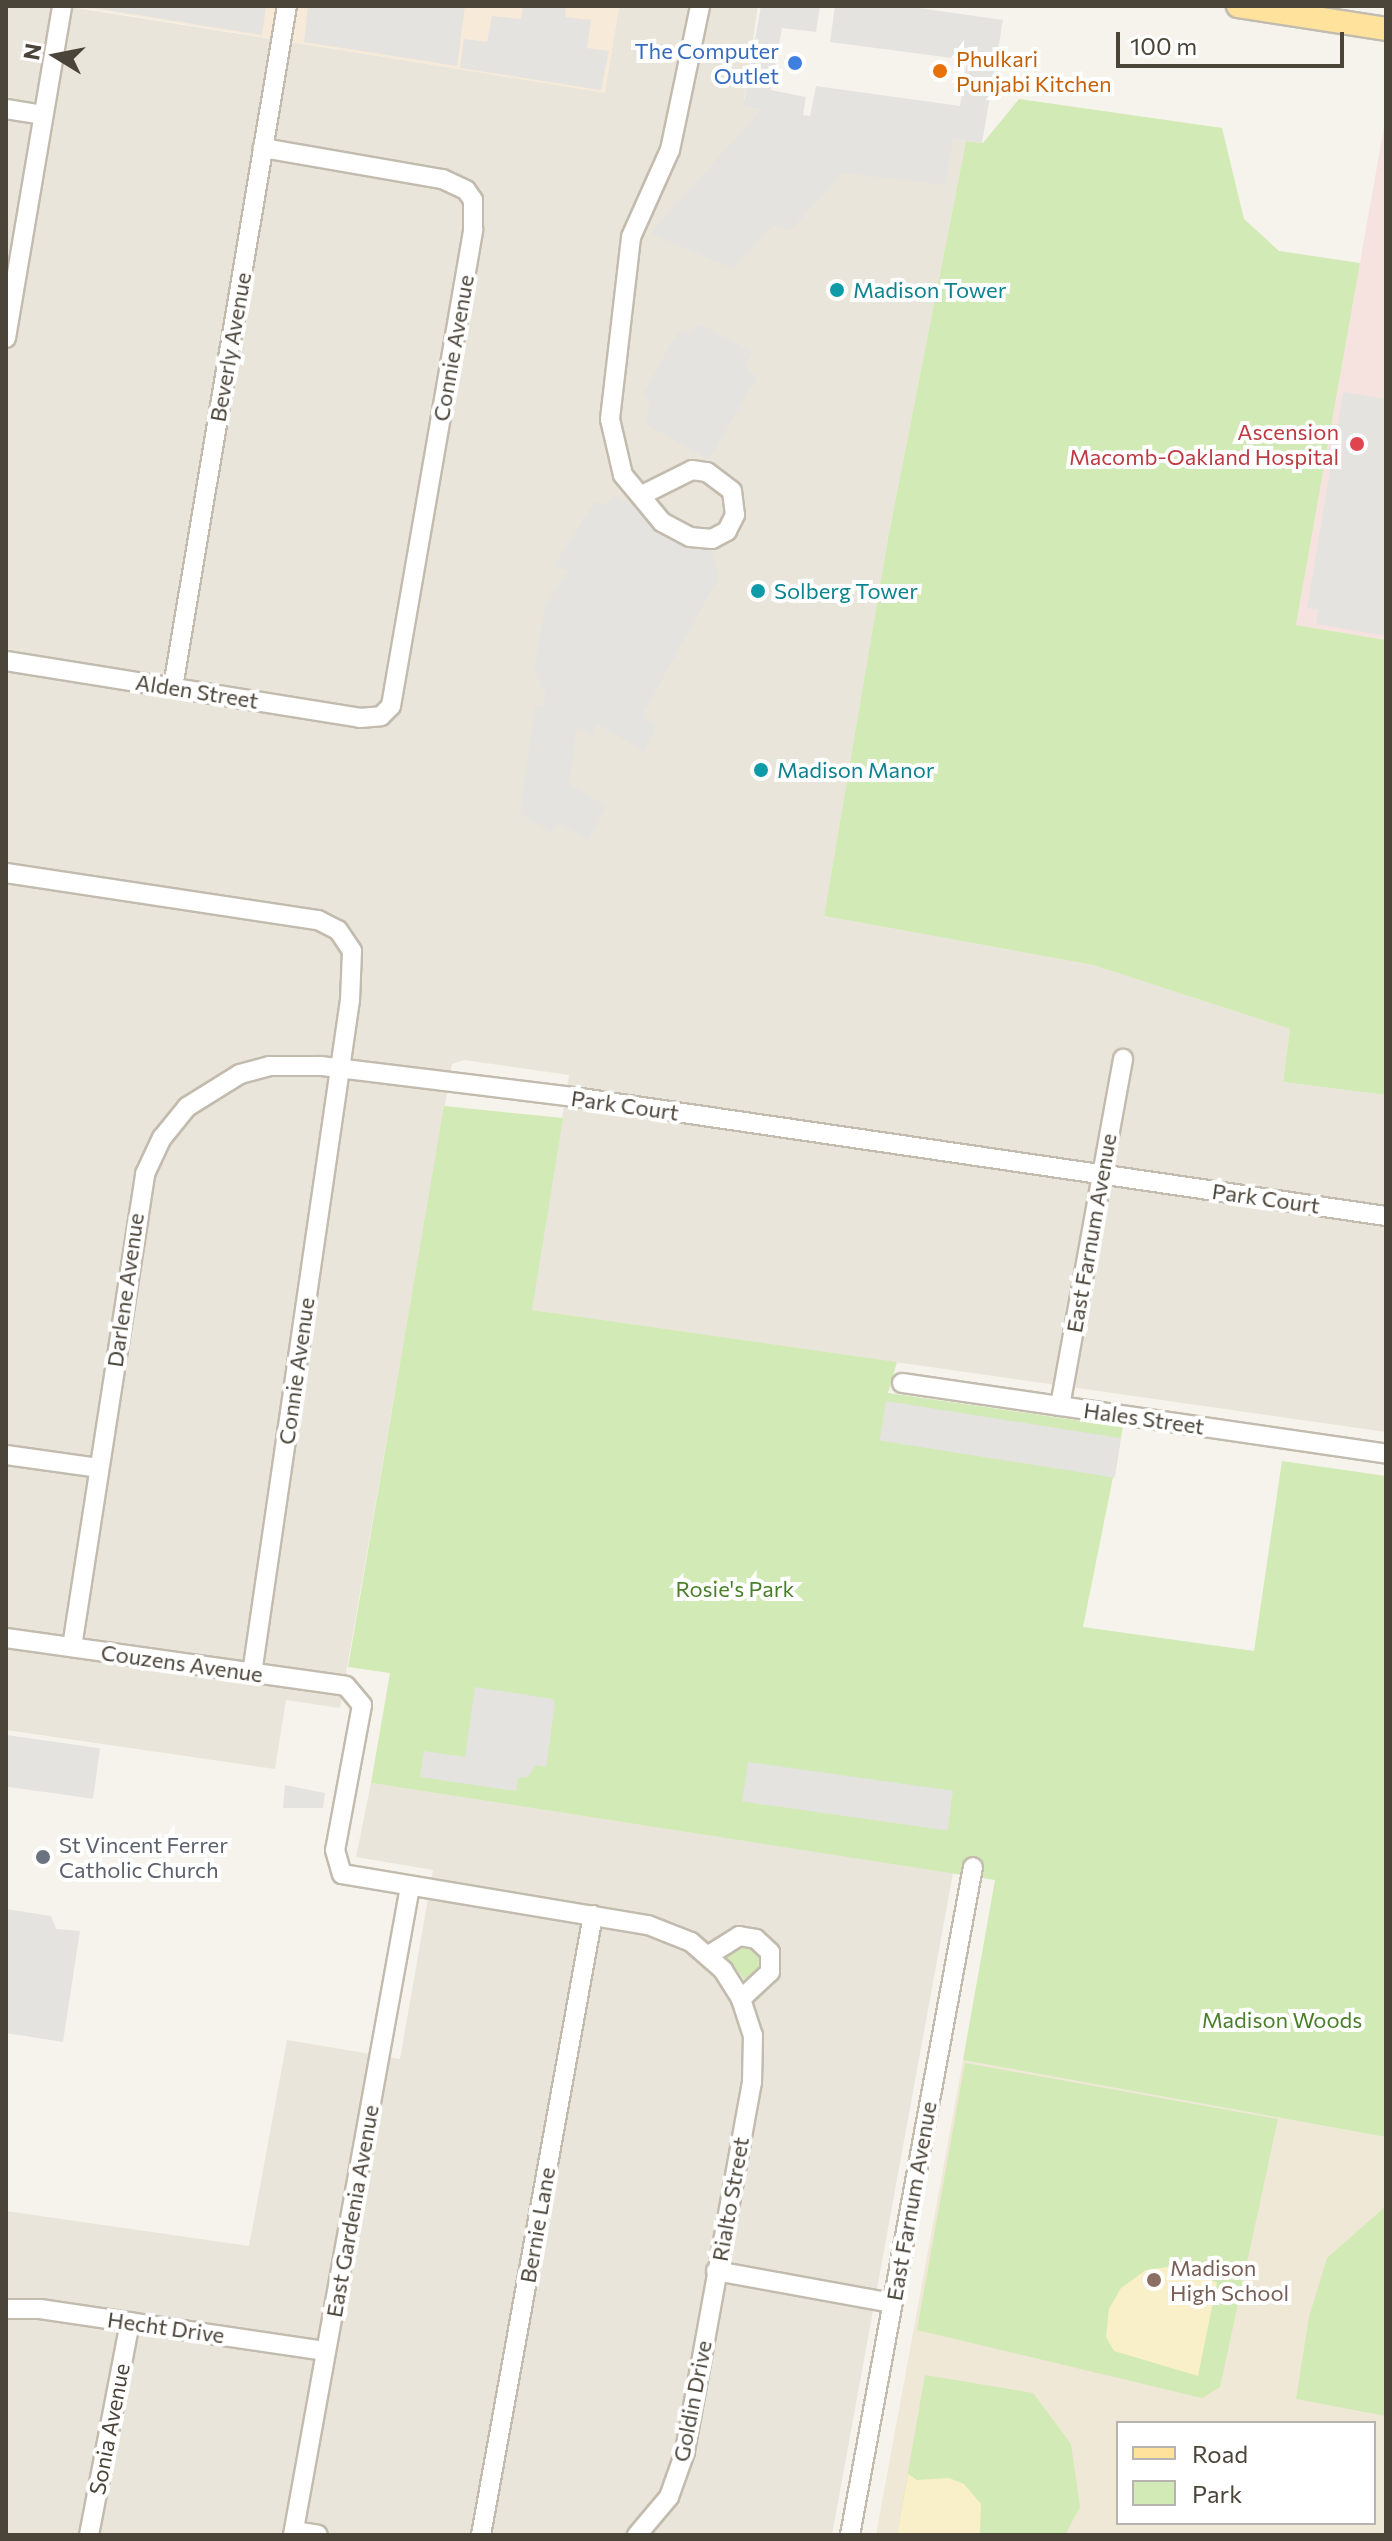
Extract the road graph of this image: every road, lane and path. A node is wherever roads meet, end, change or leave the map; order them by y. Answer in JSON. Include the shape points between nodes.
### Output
{"nodes":[{"id":1,"x":62,"y":6,"type":"edge"},
{"id":2,"x":287,"y":6,"type":"edge"},
{"id":3,"x":687,"y":6,"type":"edge"},
{"id":4,"x":700,"y":6,"type":"edge"},
{"id":5,"x":1238,"y":6,"type":"edge"},
{"id":6,"x":1386,"y":29,"type":"edge"},
{"id":7,"x":694,"y":34,"type":"junction"},
{"id":8,"x":6,"y":109,"type":"edge"},
{"id":9,"x":43,"y":115,"type":"junction"},
{"id":10,"x":263,"y":148,"type":"junction"},
{"id":11,"x":6,"y":338,"type":"edge"},
{"id":12,"x":642,"y":495,"type":"junction"},
{"id":13,"x":6,"y":661,"type":"edge"},
{"id":14,"x":173,"y":687,"type":"junction"},
{"id":15,"x":387,"y":712,"type":"joint"},
{"id":16,"x":6,"y":873,"type":"edge"},
{"id":17,"x":1123,"y":1059,"type":"dead end"},
{"id":18,"x":340,"y":1068,"type":"junction"},
{"id":19,"x":1102,"y":1174,"type":"junction"},
{"id":20,"x":1386,"y":1216,"type":"edge"},
{"id":21,"x":902,"y":1383,"type":"dead end"},
{"id":22,"x":1060,"y":1406,"type":"junction"},
{"id":23,"x":1386,"y":1454,"type":"edge"},
{"id":24,"x":6,"y":1455,"type":"edge"},
{"id":25,"x":98,"y":1468,"type":"junction"},
{"id":26,"x":6,"y":1638,"type":"edge"},
{"id":27,"x":72,"y":1647,"type":"junction"},
{"id":28,"x":252,"y":1673,"type":"junction"},
{"id":29,"x":337,"y":1867,"type":"joint"},
{"id":30,"x":973,"y":1867,"type":"dead end"},
{"id":31,"x":410,"y":1887,"type":"junction"},
{"id":32,"x":593,"y":1915,"type":"junction"},
{"id":33,"x":709,"y":1955,"type":"junction"},
{"id":34,"x":741,"y":1999,"type":"junction"},
{"id":35,"x":716,"y":2271,"type":"junction"},
{"id":36,"x":892,"y":2303,"type":"junction"},
{"id":37,"x":6,"y":2309,"type":"edge"},
{"id":38,"x":130,"y":2322,"type":"junction"},
{"id":39,"x":326,"y":2351,"type":"junction"},
{"id":40,"x":648,"y":2531,"type":"edge"},
{"id":41,"x":293,"y":2533,"type":"edge"},
{"id":42,"x":89,"y":2535,"type":"edge"},
{"id":43,"x":318,"y":2535,"type":"edge"},
{"id":44,"x":481,"y":2535,"type":"edge"},
{"id":45,"x":850,"y":2535,"type":"edge"}],
"edges":[{"from":1,"to":9,"type":"street"},
{"from":2,"to":10,"type":"street","name":"Beverly Avenue"},
{"from":3,"to":7,"type":"street"},
{"from":4,"to":7,"type":"street"},
{"from":5,"to":6,"type":"main road"},
{"from":7,"to":12,"type":"street","via":[[670,150],[631,237],[612,388],[616,461]]},
{"from":8,"to":9,"type":"street"},
{"from":9,"to":11,"type":"street"},
{"from":10,"to":14,"type":"street","name":"Beverly Avenue"},
{"from":10,"to":15,"type":"street","name":"Connie Avenue","via":[[442,179],[466,190],[475,211]]},
{"from":12,"to":12,"type":"street","via":[[662,522],[690,537],[721,535],[735,515],[732,491],[707,472],[692,470]]},
{"from":13,"to":14,"type":"street","name":"Alden Street"},
{"from":14,"to":15,"type":"street","name":"Alden Street","via":[[360,718]]},
{"from":16,"to":18,"type":"street","via":[[325,922],[344,937],[354,958]]},
{"from":17,"to":19,"type":"street","name":"East Farnum Avenue"},
{"from":18,"to":19,"type":"street","name":"Park Court"},
{"from":18,"to":25,"type":"street","name":"Darlene Avenue","via":[[293,1064],[240,1074],[187,1107],[162,1138],[138,1198]]},
{"from":18,"to":28,"type":"street","name":"Connie Avenue"},
{"from":19,"to":20,"type":"street","name":"Park Court"},
{"from":19,"to":22,"type":"street","name":"East Farnum Avenue"},
{"from":21,"to":22,"type":"street","name":"Hales Street"},
{"from":22,"to":23,"type":"street","name":"Hales Street"},
{"from":24,"to":25,"type":"street"},
{"from":25,"to":27,"type":"street","name":"Darlene Avenue"},
{"from":26,"to":27,"type":"street","name":"Couzens Avenue"},
{"from":27,"to":28,"type":"street","name":"Couzens Avenue"},
{"from":28,"to":29,"type":"street","name":"Couzens Avenue","via":[[339,1684],[356,1692],[361,1716],[335,1850]]},
{"from":29,"to":31,"type":"street","name":"Rialto Street","via":[[354,1879]]},
{"from":30,"to":36,"type":"street","name":"East Farnum Avenue"},
{"from":31,"to":32,"type":"street","name":"Rialto Street"},
{"from":31,"to":39,"type":"street","name":"East Gardenia Avenue"},
{"from":32,"to":33,"type":"street","name":"Rialto Street","via":[[664,1930]]},
{"from":32,"to":44,"type":"street","name":"Bernie Lane"},
{"from":33,"to":34,"type":"street","name":"Rialto Street"},
{"from":33,"to":34,"type":"street","via":[[739,1936],[756,1939],[770,1952],[770,1972]]},
{"from":34,"to":35,"type":"street","name":"Rialto Street","via":[[753,2035],[754,2062]]},
{"from":35,"to":36,"type":"street","name":"Rialto Street"},
{"from":35,"to":40,"type":"street","name":"Goldin Drive","via":[[685,2452],[669,2497]]},
{"from":36,"to":45,"type":"street","name":"East Farnum Avenue"},
{"from":37,"to":38,"type":"street","name":"Hecht Drive"},
{"from":38,"to":39,"type":"street","name":"Hecht Drive"},
{"from":38,"to":42,"type":"street","name":"Sonia Avenue"},
{"from":39,"to":41,"type":"street","name":"East Gardenia Avenue"},
{"from":41,"to":43,"type":"street"}]}
